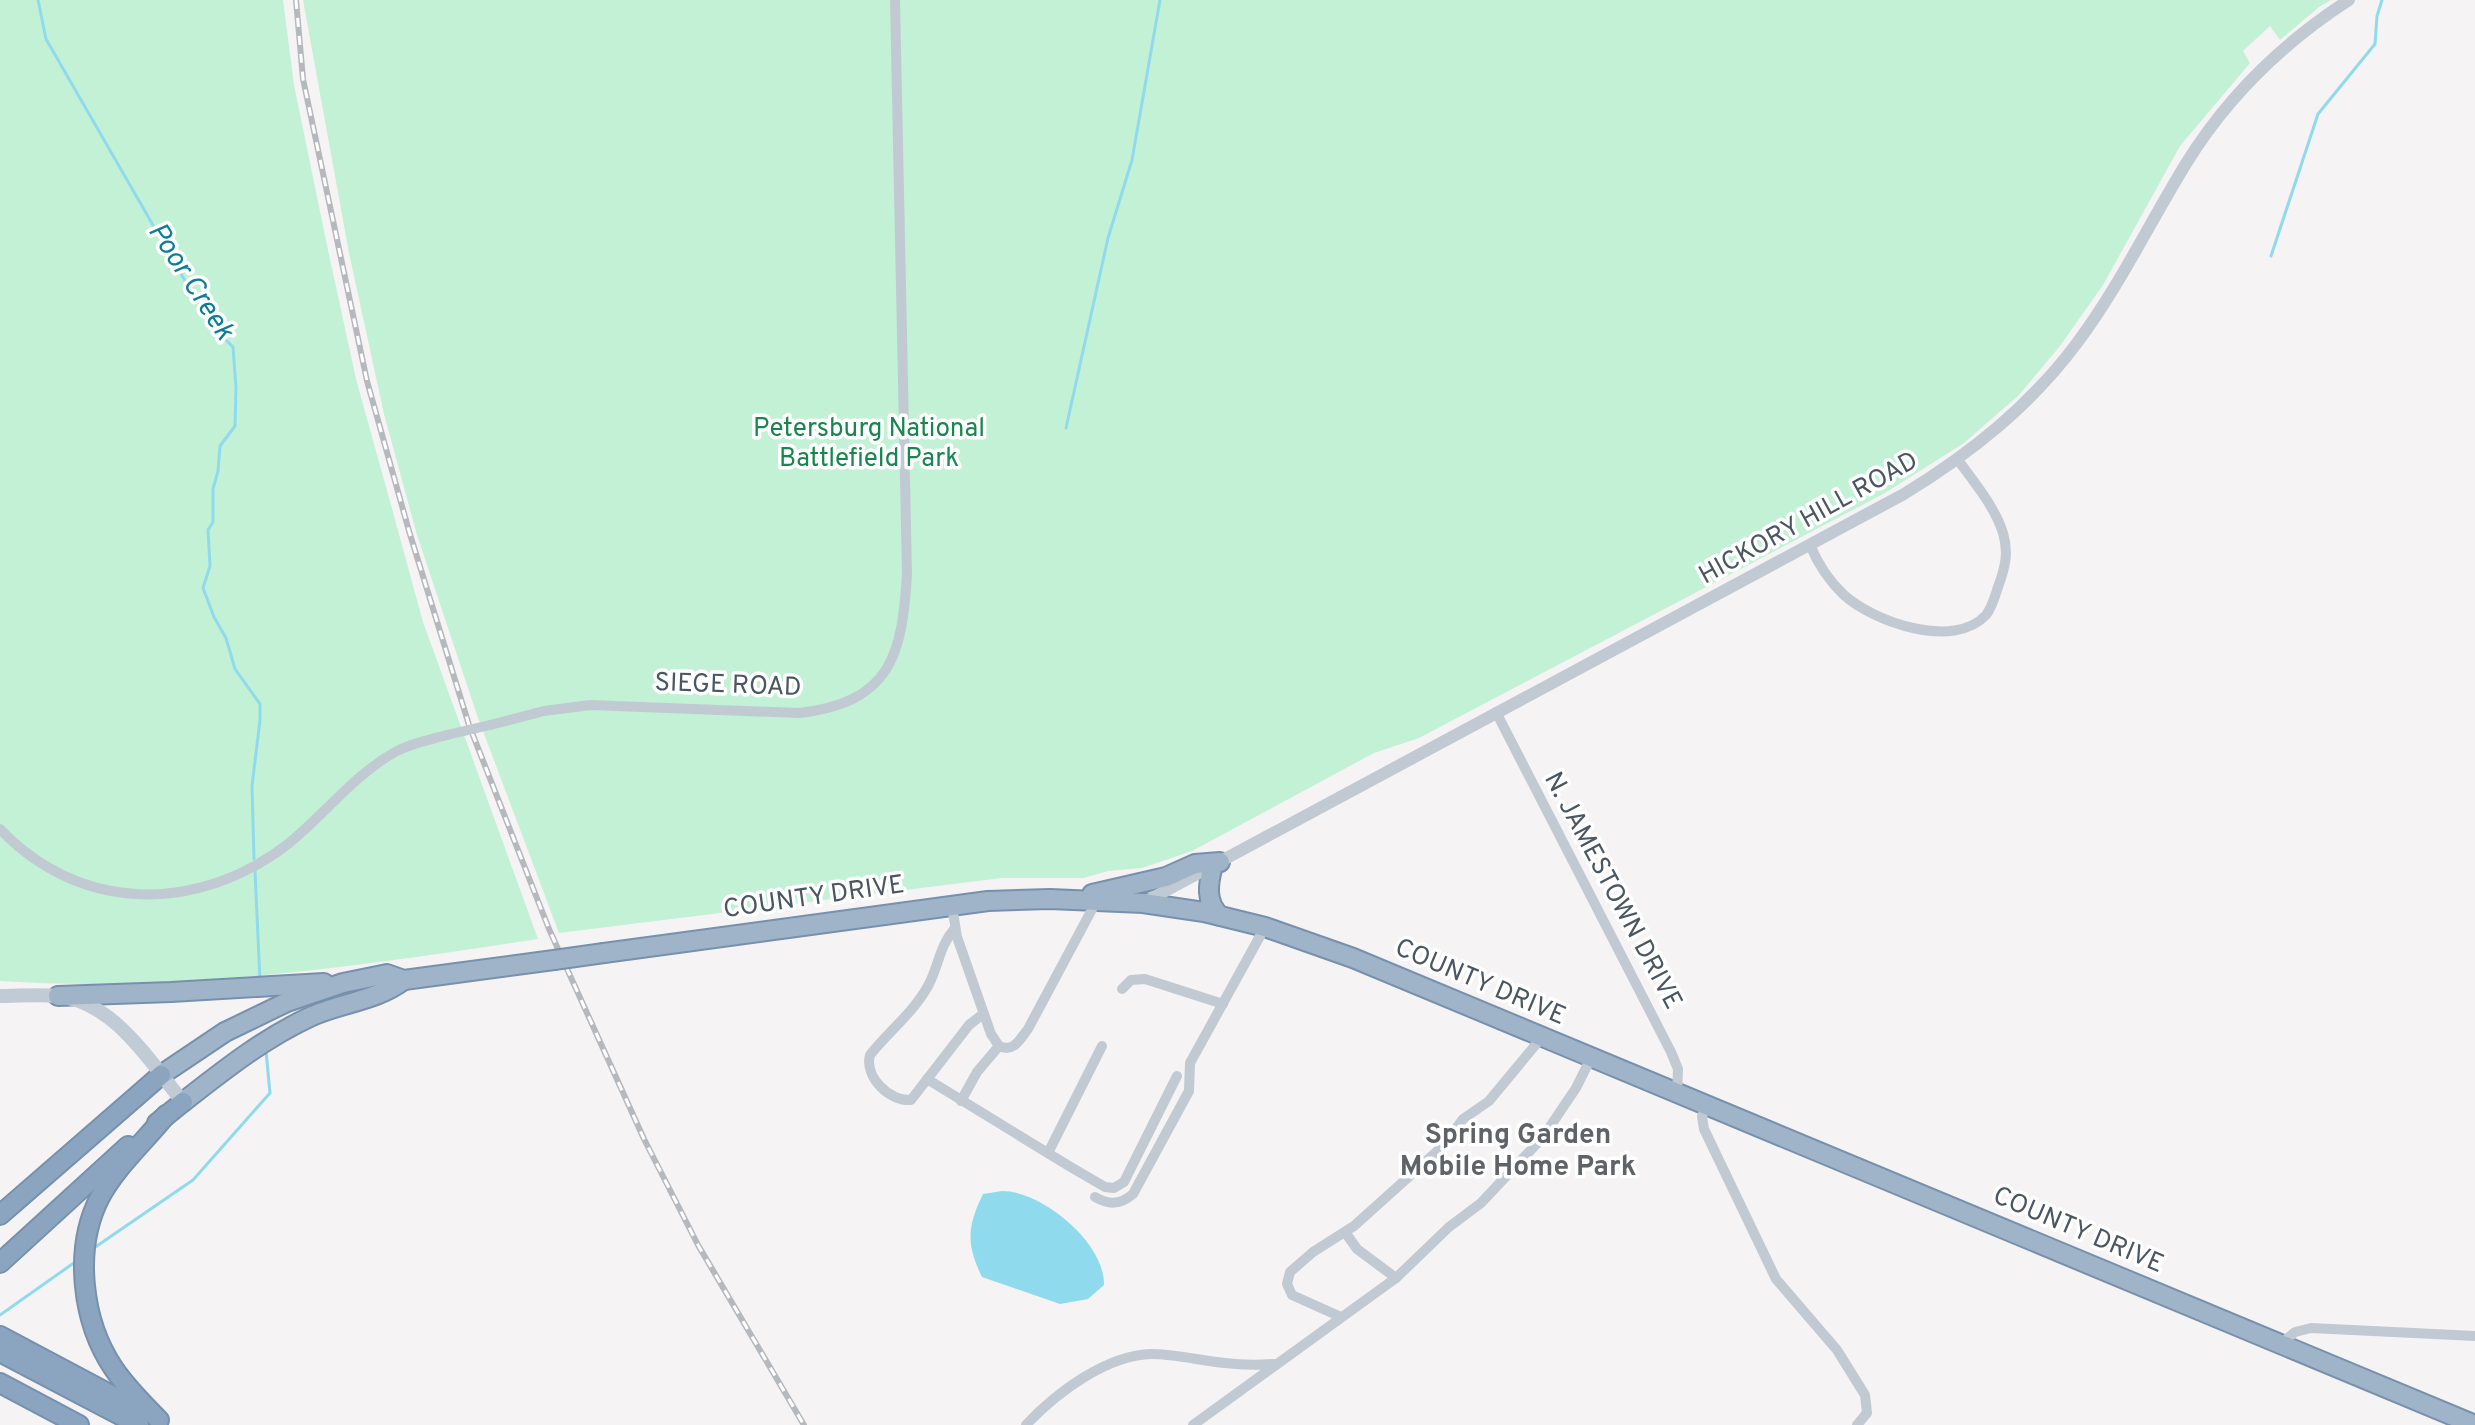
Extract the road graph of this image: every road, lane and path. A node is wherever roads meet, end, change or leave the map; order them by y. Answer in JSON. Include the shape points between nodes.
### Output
{"nodes":[{"id":1,"x":895,"y":0,"type":"edge"},
{"id":2,"x":2349,"y":0,"type":"edge"},
{"id":3,"x":1958,"y":460,"type":"junction"},
{"id":4,"x":1810,"y":545,"type":"junction"},
{"id":5,"x":1496,"y":712,"type":"junction"},
{"id":6,"x":0,"y":829,"type":"edge"},
{"id":7,"x":1216,"y":864,"type":"junction"},
{"id":8,"x":1068,"y":900,"type":"junction"},
{"id":9,"x":1097,"y":900,"type":"junction"},
{"id":10,"x":1143,"y":903,"type":"junction"},
{"id":11,"x":952,"y":906,"type":"junction"},
{"id":12,"x":1220,"y":916,"type":"junction"},
{"id":13,"x":1265,"y":927,"type":"junction"},
{"id":14,"x":955,"y":928,"type":"junction"},
{"id":15,"x":404,"y":980,"type":"junction"},
{"id":16,"x":343,"y":983,"type":"junction"},
{"id":17,"x":1122,"y":989,"type":"dead end"},
{"id":18,"x":0,"y":996,"type":"edge"},
{"id":19,"x":58,"y":996,"type":"junction"},
{"id":20,"x":1223,"y":1004,"type":"junction"},
{"id":21,"x":983,"y":1014,"type":"junction"},
{"id":22,"x":1542,"y":1037,"type":"junction"},
{"id":23,"x":999,"y":1046,"type":"junction"},
{"id":24,"x":1102,"y":1046,"type":"dead end"},
{"id":25,"x":1591,"y":1058,"type":"junction"},
{"id":26,"x":161,"y":1075,"type":"junction"},
{"id":27,"x":1177,"y":1076,"type":"dead end"},
{"id":28,"x":927,"y":1079,"type":"junction"},
{"id":29,"x":1677,"y":1093,"type":"junction"},
{"id":30,"x":961,"y":1101,"type":"junction"},
{"id":31,"x":183,"y":1102,"type":"junction"},
{"id":32,"x":1706,"y":1105,"type":"junction"},
{"id":33,"x":166,"y":1115,"type":"junction"},
{"id":34,"x":1048,"y":1153,"type":"junction"},
{"id":35,"x":1095,"y":1197,"type":"dead end"},
{"id":36,"x":0,"y":1215,"type":"edge"},
{"id":37,"x":1345,"y":1232,"type":"junction"},
{"id":38,"x":0,"y":1263,"type":"edge"},
{"id":39,"x":1396,"y":1278,"type":"junction"},
{"id":40,"x":1341,"y":1317,"type":"junction"},
{"id":41,"x":0,"y":1336,"type":"edge"},
{"id":42,"x":2475,"y":1336,"type":"edge"},
{"id":43,"x":2282,"y":1343,"type":"junction"},
{"id":44,"x":0,"y":1352,"type":"edge"},
{"id":45,"x":1276,"y":1364,"type":"junction"},
{"id":46,"x":0,"y":1383,"type":"edge"},
{"id":47,"x":164,"y":1423,"type":"edge"},
{"id":48,"x":79,"y":1425,"type":"edge"},
{"id":49,"x":139,"y":1425,"type":"edge"},
{"id":50,"x":1026,"y":1425,"type":"edge"},
{"id":51,"x":1193,"y":1425,"type":"edge"},
{"id":52,"x":1857,"y":1425,"type":"edge"},
{"id":53,"x":2475,"y":1425,"type":"edge"}],
"edges":[{"from":1,"to":6,"type":"street","name":"SIEGE ROAD","bridge":true,"via":[[907,574],[894,659],[870,689],[828,709],[799,713],[590,705],[411,744],[377,764],[270,856],[230,878],[190,891],[128,894],[85,885],[49,870]]},
{"from":2,"to":3,"type":"street","name":"HICKORY HILL ROAD","via":[[2264,66],[2226,108],[2074,347],[2017,412]]},
{"from":3,"to":4,"type":"street","name":"HICKORY HILL ROAD"},
{"from":3,"to":4,"type":"street","via":[[1993,512],[2007,561],[1987,613],[1976,623],[1946,631],[1884,620],[1844,595]]},
{"from":4,"to":5,"type":"street","name":"HICKORY HILL ROAD"},
{"from":5,"to":7,"type":"street","name":"HICKORY HILL ROAD"},
{"from":5,"to":29,"type":"street","name":"N. JAMESTOWN DRIVE","via":[[1671,1052],[1678,1069]]},
{"from":7,"to":8,"type":"highway","via":[[1195,864],[1166,877]]},
{"from":7,"to":10,"type":"street","name":"HICKORY HILL ROAD"},
{"from":7,"to":12,"type":"highway","via":[[1208,896]]},
{"from":8,"to":9,"type":"highway","name":"COUNTY DRIVE"},
{"from":8,"to":11,"type":"highway","name":"COUNTY DRIVE"},
{"from":9,"to":10,"type":"highway","name":"COUNTY DRIVE"},
{"from":9,"to":23,"type":"street","via":[[1028,1029],[1015,1045]]},
{"from":10,"to":12,"type":"highway","name":"COUNTY DRIVE"},
{"from":11,"to":14,"type":"street"},
{"from":11,"to":15,"type":"highway","name":"COUNTY DRIVE","bridge":true},
{"from":12,"to":13,"type":"highway","name":"COUNTY DRIVE"},
{"from":13,"to":20,"type":"street"},
{"from":13,"to":22,"type":"highway","name":"COUNTY DRIVE"},
{"from":14,"to":21,"type":"street"},
{"from":14,"to":28,"type":"street","via":[[918,1002],[868,1061],[876,1081],[902,1100],[911,1100]]},
{"from":15,"to":16,"type":"highway","name":"COUNTY DRIVE","via":[[387,974]]},
{"from":15,"to":31,"type":"highway","name":"COUNTY DRIVE","via":[[387,993],[316,1014],[268,1039]]},
{"from":16,"to":19,"type":"highway"},
{"from":16,"to":26,"type":"highway","name":"COUNTY DRIVE","via":[[255,1016]]},
{"from":17,"to":20,"type":"street","via":[[1131,980],[1145,979]]},
{"from":18,"to":19,"type":"main road"},
{"from":19,"to":26,"type":"main road","via":[[89,1005],[113,1020]]},
{"from":20,"to":35,"type":"street","via":[[1190,1063],[1189,1091],[1133,1194],[1120,1203]]},
{"from":21,"to":23,"type":"street"},
{"from":21,"to":28,"type":"street"},
{"from":22,"to":25,"type":"highway","name":"COUNTY DRIVE"},
{"from":22,"to":37,"type":"street","via":[[1489,1101],[1458,1123],[1443,1146]]},
{"from":23,"to":30,"type":"street"},
{"from":24,"to":34,"type":"street"},
{"from":25,"to":29,"type":"highway","name":"COUNTY DRIVE"},
{"from":25,"to":39,"type":"street","via":[[1543,1137],[1481,1203]]},
{"from":26,"to":31,"type":"main road"},
{"from":26,"to":36,"type":"highway"},
{"from":27,"to":34,"type":"street","via":[[1120,1186],[1105,1187]]},
{"from":28,"to":30,"type":"street"},
{"from":29,"to":32,"type":"highway","name":"COUNTY DRIVE"},
{"from":30,"to":34,"type":"street"},
{"from":31,"to":33,"type":"highway"},
{"from":32,"to":43,"type":"highway","name":"COUNTY DRIVE"},
{"from":32,"to":52,"type":"street","via":[[1704,1129],[1776,1279],[1837,1350],[1866,1399],[1867,1413]]},
{"from":33,"to":38,"type":"highway"},
{"from":33,"to":47,"type":"highway","via":[[99,1199],[88,1233],[85,1273],[90,1315],[106,1355]]},
{"from":37,"to":39,"type":"street","via":[[1365,1256]]},
{"from":37,"to":40,"type":"street","via":[[1300,1263],[1287,1284],[1292,1295]]},
{"from":39,"to":40,"type":"street"},
{"from":40,"to":45,"type":"street"},
{"from":41,"to":47,"type":"highway"},
{"from":42,"to":43,"type":"street","via":[[2311,1328]]},
{"from":43,"to":53,"type":"highway","name":"COUNTY DRIVE"},
{"from":44,"to":49,"type":"highway"},
{"from":45,"to":50,"type":"street","via":[[1151,1354],[1124,1358],[1094,1371]]},
{"from":45,"to":51,"type":"street"},
{"from":46,"to":48,"type":"highway"}]}
